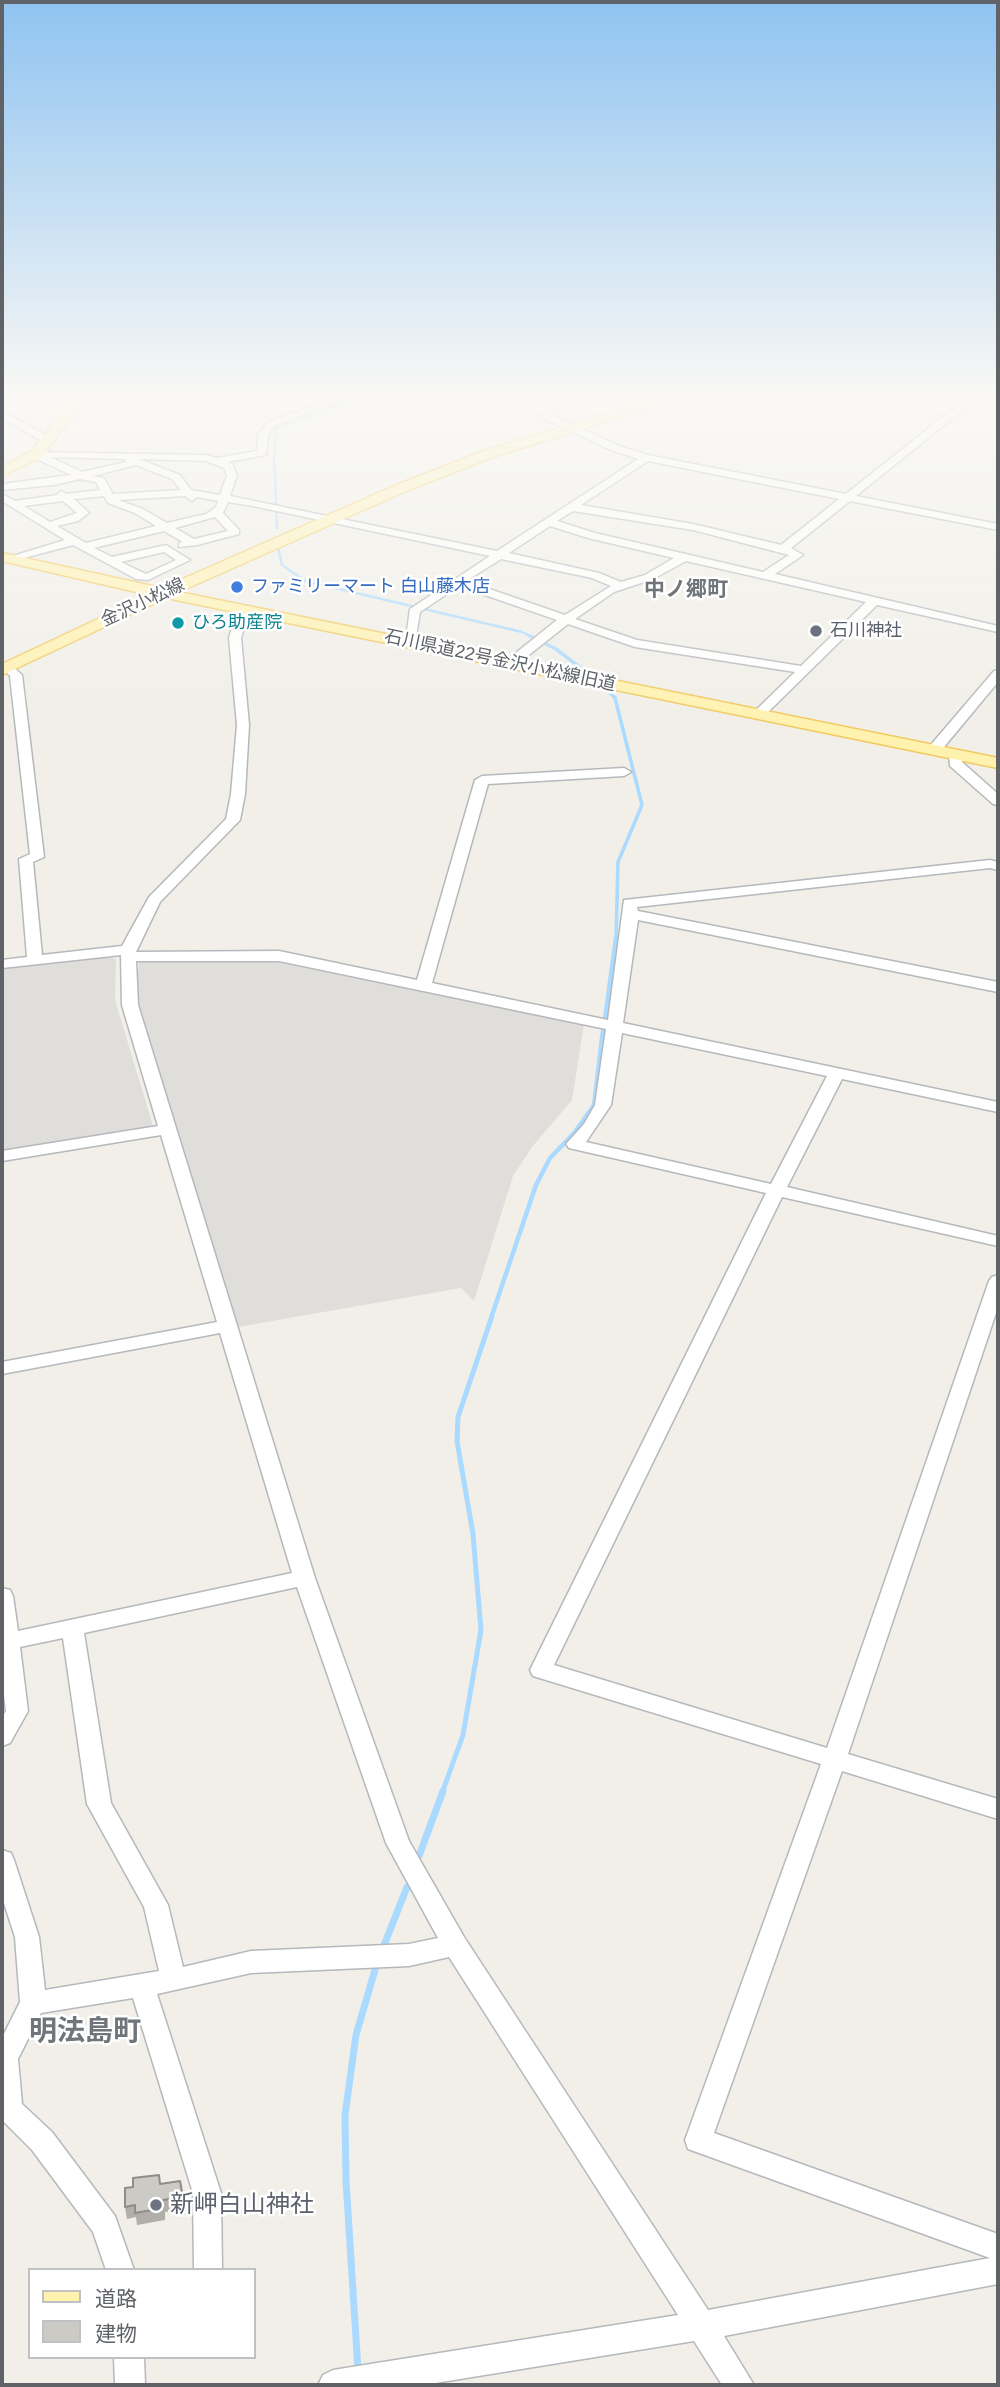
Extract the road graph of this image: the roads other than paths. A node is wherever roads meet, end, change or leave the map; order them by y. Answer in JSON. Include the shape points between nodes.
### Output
{"nodes":[{"id":1,"x":19,"y":507,"type":"edge"},
{"id":2,"x":77,"y":507,"type":"edge"},
{"id":3,"x":130,"y":507,"type":"edge"},
{"id":4,"x":197,"y":507,"type":"edge"},
{"id":5,"x":221,"y":507,"type":"edge"},
{"id":6,"x":279,"y":507,"type":"edge"},
{"id":7,"x":348,"y":507,"type":"edge"},
{"id":8,"x":572,"y":507,"type":"edge"},
{"id":9,"x":574,"y":507,"type":"edge"},
{"id":10,"x":835,"y":507,"type":"edge"},
{"id":11,"x":896,"y":507,"type":"edge"},
{"id":12,"x":217,"y":513,"type":"junction"},
{"id":13,"x":323,"y":517,"type":"junction"},
{"id":14,"x":202,"y":518,"type":"junction"},
{"id":15,"x":550,"y":522,"type":"junction"},
{"id":16,"x":49,"y":525,"type":"junction"},
{"id":17,"x":164,"y":527,"type":"junction"},
{"id":18,"x":998,"y":527,"type":"edge"},
{"id":19,"x":193,"y":542,"type":"junction"},
{"id":20,"x":80,"y":544,"type":"junction"},
{"id":21,"x":166,"y":548,"type":"junction"},
{"id":22,"x":783,"y":549,"type":"junction"},
{"id":23,"x":496,"y":556,"type":"junction"},
{"id":24,"x":686,"y":556,"type":"junction"},
{"id":25,"x":5,"y":558,"type":"edge"},
{"id":26,"x":111,"y":561,"type":"junction"},
{"id":27,"x":766,"y":575,"type":"junction"},
{"id":28,"x":457,"y":582,"type":"junction"},
{"id":29,"x":620,"y":586,"type":"junction"},
{"id":30,"x":156,"y":591,"type":"junction"},
{"id":31,"x":875,"y":600,"type":"junction"},
{"id":32,"x":249,"y":609,"type":"junction"},
{"id":33,"x":565,"y":620,"type":"junction"},
{"id":34,"x":998,"y":629,"type":"edge"},
{"id":35,"x":409,"y":642,"type":"junction"},
{"id":36,"x":511,"y":663,"type":"junction"},
{"id":37,"x":3,"y":666,"type":"edge"},
{"id":38,"x":804,"y":670,"type":"junction"},
{"id":39,"x":998,"y":674,"type":"edge"},
{"id":40,"x":759,"y":714,"type":"junction"},
{"id":41,"x":934,"y":750,"type":"junction"},
{"id":42,"x":956,"y":754,"type":"junction"},
{"id":43,"x":998,"y":763,"type":"edge"},
{"id":44,"x":624,"y":772,"type":"dead end"},
{"id":45,"x":998,"y":801,"type":"edge"},
{"id":46,"x":998,"y":866,"type":"edge"},
{"id":47,"x":631,"y":914,"type":"junction"},
{"id":48,"x":128,"y":954,"type":"junction"},
{"id":49,"x":35,"y":960,"type":"junction"},
{"id":50,"x":2,"y":964,"type":"edge"},
{"id":51,"x":423,"y":986,"type":"junction"},
{"id":52,"x":998,"y":987,"type":"edge"},
{"id":53,"x":616,"y":1028,"type":"junction"},
{"id":54,"x":837,"y":1073,"type":"junction"},
{"id":55,"x":998,"y":1107,"type":"edge"},
{"id":56,"x":169,"y":1129,"type":"junction"},
{"id":57,"x":2,"y":1156,"type":"edge"},
{"id":58,"x":776,"y":1191,"type":"junction"},
{"id":59,"x":998,"y":1241,"type":"edge"},
{"id":60,"x":998,"y":1281,"type":"edge"},
{"id":61,"x":226,"y":1326,"type":"junction"},
{"id":62,"x":2,"y":1368,"type":"edge"},
{"id":63,"x":304,"y":1577,"type":"junction"},
{"id":64,"x":2,"y":1596,"type":"edge"},
{"id":65,"x":72,"y":1626,"type":"junction"},
{"id":66,"x":10,"y":1641,"type":"junction"},
{"id":67,"x":2,"y":1737,"type":"edge"},
{"id":68,"x":834,"y":1760,"type":"junction"},
{"id":69,"x":998,"y":1809,"type":"edge"},
{"id":70,"x":2,"y":1860,"type":"edge"},
{"id":71,"x":455,"y":1945,"type":"junction"},
{"id":72,"x":174,"y":1980,"type":"junction"},
{"id":73,"x":142,"y":1986,"type":"junction"},
{"id":74,"x":33,"y":2003,"type":"junction"},
{"id":75,"x":998,"y":2246,"type":"edge"},
{"id":76,"x":120,"y":2268,"type":"edge"},
{"id":77,"x":208,"y":2268,"type":"edge"},
{"id":78,"x":998,"y":2270,"type":"edge"},
{"id":79,"x":701,"y":2326,"type":"junction"},
{"id":80,"x":129,"y":2359,"type":"edge"},
{"id":81,"x":383,"y":2380,"type":"edge"},
{"id":82,"x":130,"y":2385,"type":"edge"},
{"id":83,"x":337,"y":2385,"type":"edge"},
{"id":84,"x":739,"y":2385,"type":"edge"}],
"edges":[{"from":1,"to":16,"type":"street"},
{"from":2,"to":16,"type":"street","via":[[84,513]]},
{"from":3,"to":17,"type":"street"},
{"from":4,"to":14,"type":"street"},
{"from":5,"to":12,"type":"street"},
{"from":6,"to":13,"type":"street"},
{"from":7,"to":13,"type":"main road","name":"金沢小松線"},
{"from":8,"to":15,"type":"street"},
{"from":9,"to":22,"type":"street","via":[[693,527]]},
{"from":10,"to":22,"type":"street"},
{"from":11,"to":18,"type":"street"},
{"from":12,"to":14,"type":"street"},
{"from":12,"to":19,"type":"street","via":[[235,532]]},
{"from":13,"to":23,"type":"street"},
{"from":13,"to":30,"type":"main road","name":"金沢小松線"},
{"from":14,"to":17,"type":"street"},
{"from":15,"to":23,"type":"street"},
{"from":15,"to":24,"type":"street"},
{"from":16,"to":20,"type":"street"},
{"from":17,"to":19,"type":"street"},
{"from":17,"to":20,"type":"street"},
{"from":19,"to":21,"type":"street"},
{"from":20,"to":25,"type":"street"},
{"from":20,"to":26,"type":"street"},
{"from":21,"to":26,"type":"street"},
{"from":21,"to":26,"type":"street","via":[[184,560],[148,577]]},
{"from":22,"to":27,"type":"street","via":[[797,555]]},
{"from":23,"to":28,"type":"street"},
{"from":23,"to":29,"type":"street","via":[[595,575]]},
{"from":24,"to":27,"type":"street"},
{"from":24,"to":29,"type":"street","via":[[649,577]]},
{"from":25,"to":30,"type":"main road","name":"石川県道22号金沢小松線旧道"},
{"from":27,"to":31,"type":"street"},
{"from":28,"to":33,"type":"street"},
{"from":28,"to":35,"type":"street","via":[[419,608]]},
{"from":29,"to":33,"type":"street"},
{"from":30,"to":32,"type":"main road","name":"石川県道22号金沢小松線旧道"},
{"from":30,"to":37,"type":"main road","name":"金沢小松線"},
{"from":31,"to":34,"type":"street"},
{"from":31,"to":38,"type":"street"},
{"from":32,"to":35,"type":"main road","name":"石川県道22号金沢小松線旧道"},
{"from":32,"to":48,"type":"street","via":[[235,638],[243,725],[233,820],[154,900]]},
{"from":33,"to":36,"type":"street"},
{"from":33,"to":38,"type":"street","via":[[635,643]]},
{"from":35,"to":36,"type":"main road","name":"石川県道22号金沢小松線旧道"},
{"from":36,"to":40,"type":"main road","name":"石川県道22号金沢小松線旧道"},
{"from":37,"to":49,"type":"street","via":[[16,675],[37,858],[26,859]]},
{"from":38,"to":40,"type":"street"},
{"from":39,"to":41,"type":"street"},
{"from":40,"to":41,"type":"main road","name":"石川県道22号金沢小松線旧道"},
{"from":41,"to":42,"type":"main road","name":"石川県道22号金沢小松線旧道"},
{"from":42,"to":43,"type":"main road","name":"石川県道22号金沢小松線旧道"},
{"from":42,"to":45,"type":"street","via":[[955,762]]},
{"from":44,"to":51,"type":"street","via":[[482,780]]},
{"from":46,"to":47,"type":"street","via":[[629,903]]},
{"from":47,"to":52,"type":"street"},
{"from":47,"to":53,"type":"street"},
{"from":48,"to":49,"type":"street"},
{"from":48,"to":51,"type":"street","via":[[279,956]]},
{"from":48,"to":56,"type":"street","via":[[130,1005]]},
{"from":49,"to":50,"type":"street"},
{"from":51,"to":53,"type":"street"},
{"from":53,"to":54,"type":"street"},
{"from":53,"to":58,"type":"street","via":[[603,1105],[575,1144]]},
{"from":54,"to":55,"type":"street"},
{"from":54,"to":58,"type":"street"},
{"from":56,"to":57,"type":"street"},
{"from":56,"to":61,"type":"street"},
{"from":58,"to":59,"type":"street"},
{"from":58,"to":68,"type":"street","via":[[541,1670]]},
{"from":60,"to":68,"type":"street"},
{"from":61,"to":62,"type":"street"},
{"from":61,"to":63,"type":"street"},
{"from":63,"to":65,"type":"street"},
{"from":63,"to":71,"type":"street","via":[[398,1843]]},
{"from":64,"to":66,"type":"street"},
{"from":65,"to":66,"type":"street"},
{"from":65,"to":72,"type":"street","via":[[99,1804],[156,1905]]},
{"from":66,"to":67,"type":"street","via":[[17,1711]]},
{"from":68,"to":69,"type":"street"},
{"from":68,"to":75,"type":"street","via":[[698,2140]]},
{"from":70,"to":74,"type":"street","via":[[27,1937]]},
{"from":71,"to":72,"type":"street","via":[[409,1955],[251,1962]]},
{"from":71,"to":79,"type":"street"},
{"from":72,"to":73,"type":"street"},
{"from":73,"to":74,"type":"street"},
{"from":73,"to":77,"type":"street","via":[[207,2193]]},
{"from":74,"to":76,"type":"street","via":[[5,2058],[9,2109],[42,2141],[105,2225]]},
{"from":78,"to":79,"type":"street"},
{"from":79,"to":81,"type":"street"},
{"from":79,"to":84,"type":"street"},
{"from":80,"to":82,"type":"street"},
{"from":81,"to":83,"type":"street"}]}
